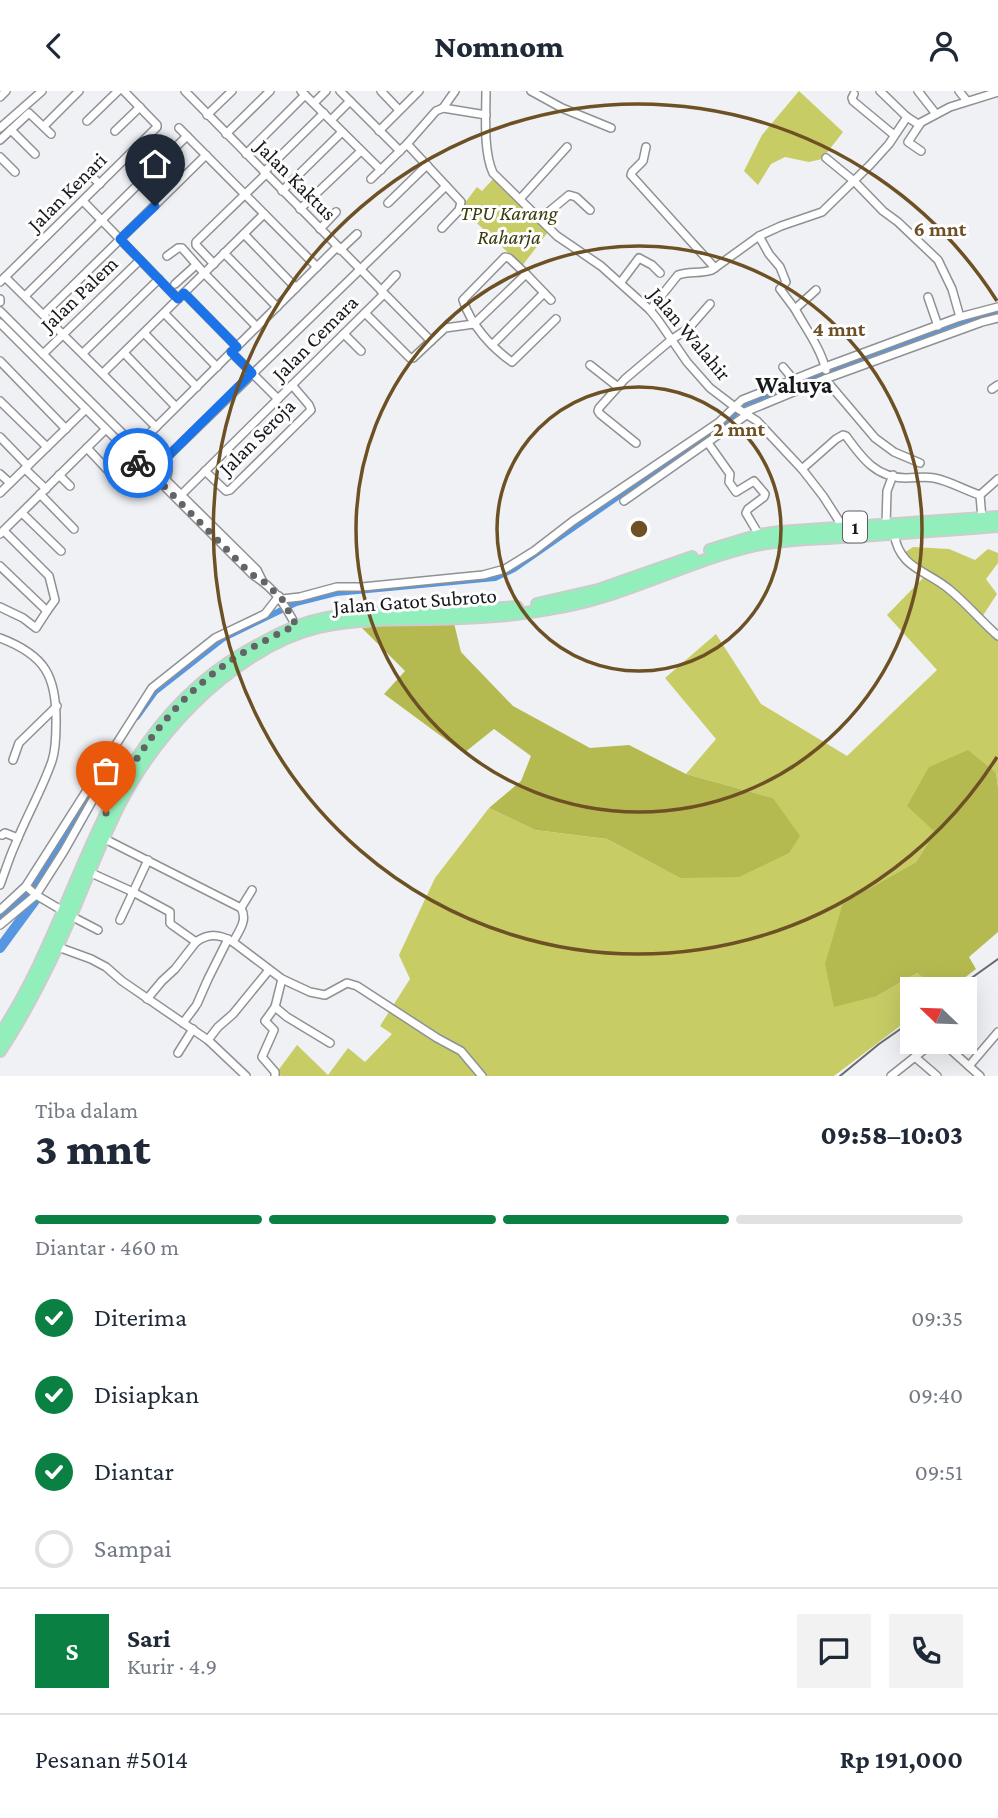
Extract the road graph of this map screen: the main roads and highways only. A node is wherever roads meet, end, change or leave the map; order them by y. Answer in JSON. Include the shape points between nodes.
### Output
{"nodes":[{"id":1,"x":998,"y":517,"type":"edge"},
{"id":2,"x":998,"y":526,"type":"edge"},
{"id":3,"x":890,"y":529,"type":"junction"},
{"id":4,"x":715,"y":553,"type":"junction"},
{"id":5,"x":67,"y":914,"type":"junction"},
{"id":6,"x":0,"y":1035,"type":"edge"},
{"id":7,"x":0,"y":1051,"type":"edge"}],
"edges":[{"from":1,"to":3,"type":"highway","number":"1"},
{"from":2,"to":3,"type":"highway","number":"1"},
{"from":3,"to":4,"type":"highway","number":"1"},
{"from":3,"to":4,"type":"highway","number":"1","via":[[843,527],[759,535]]},
{"from":4,"to":5,"type":"highway","name":"Jalan Gatot Subroto","number":"1","via":[[600,598],[557,608],[318,627],[253,656],[191,706],[145,762]]},
{"from":4,"to":5,"type":"highway","name":"Jalan Gatot Subroto","number":"1","via":[[556,601],[338,616],[296,625],[267,640],[227,663],[183,700],[152,737],[97,831]]},
{"from":5,"to":6,"type":"highway","name":"Jalan Gatot Subroto","number":"1"},
{"from":5,"to":7,"type":"highway","name":"Jalan Gatot Subroto","number":"1","via":[[58,947]]}]}
